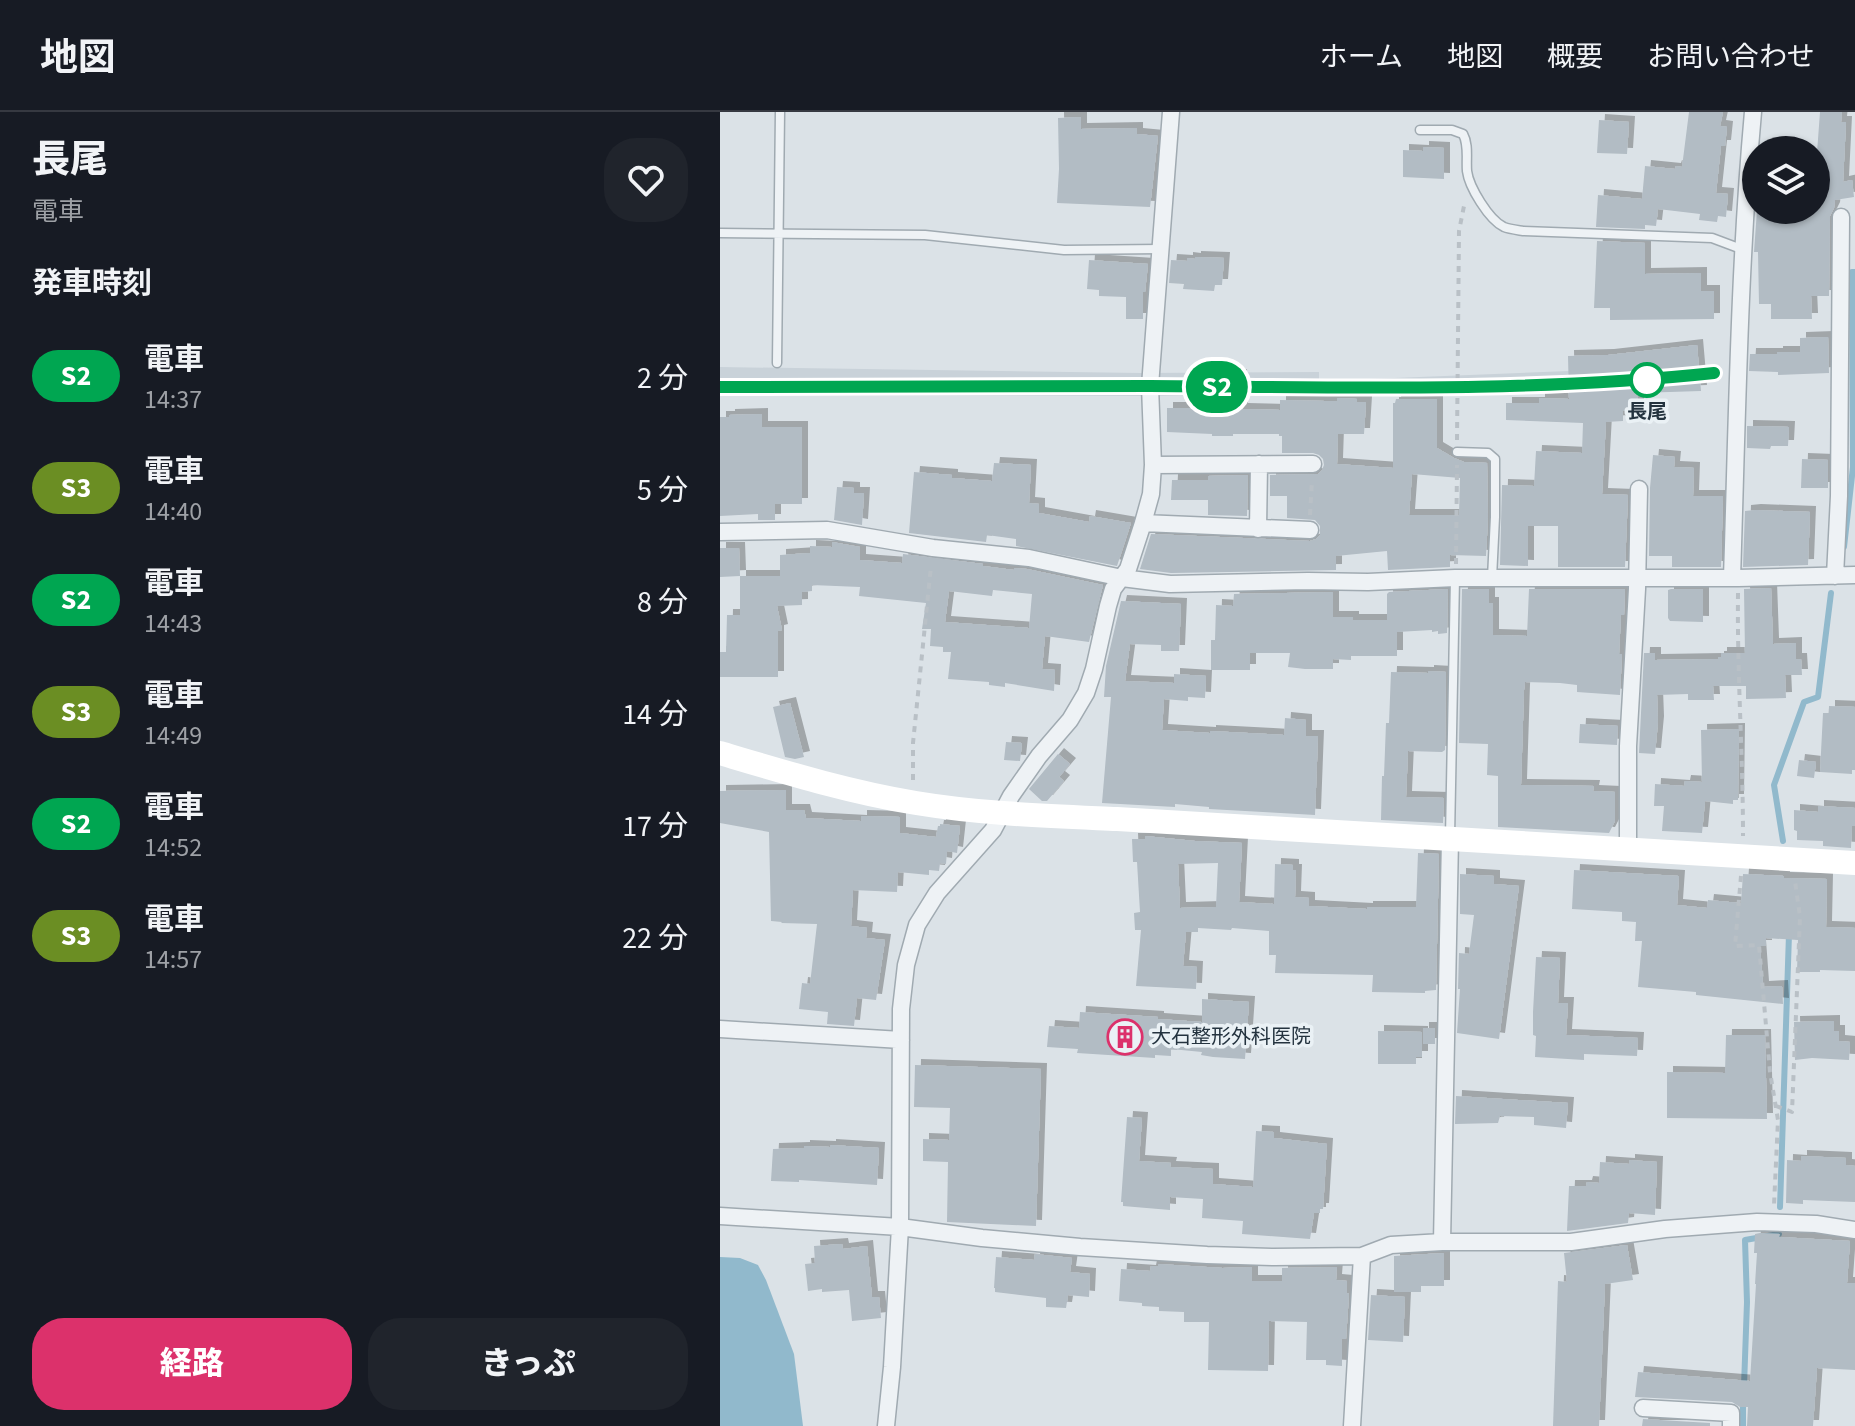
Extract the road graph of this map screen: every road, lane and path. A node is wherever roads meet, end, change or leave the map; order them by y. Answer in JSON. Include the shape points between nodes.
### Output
{"nodes":[{"id":1,"x":780,"y":112,"type":"edge"},
{"id":2,"x":1171,"y":112,"type":"edge"},
{"id":3,"x":1753,"y":112,"type":"edge"},
{"id":4,"x":1420,"y":130,"type":"dead end"},
{"id":5,"x":1470,"y":182,"type":"junction"},
{"id":6,"x":1841,"y":217,"type":"dead end"},
{"id":7,"x":720,"y":233,"type":"edge"},
{"id":8,"x":780,"y":234,"type":"junction"},
{"id":9,"x":1161,"y":249,"type":"junction"},
{"id":10,"x":1744,"y":250,"type":"junction"},
{"id":11,"x":777,"y":363,"type":"dead end"},
{"id":12,"x":1457,"y":452,"type":"junction"},
{"id":13,"x":1259,"y":464,"type":"junction"},
{"id":14,"x":1313,"y":464,"type":"dead end"},
{"id":15,"x":1153,"y":465,"type":"junction"},
{"id":16,"x":1639,"y":489,"type":"dead end"},
{"id":17,"x":1143,"y":523,"type":"junction"},
{"id":18,"x":1258,"y":529,"type":"junction"},
{"id":19,"x":1310,"y":530,"type":"dead end"},
{"id":20,"x":720,"y":532,"type":"edge"},
{"id":21,"x":933,"y":548,"type":"junction"},
{"id":22,"x":1855,"y":575,"type":"edge"},
{"id":23,"x":1835,"y":576,"type":"junction"},
{"id":24,"x":1122,"y":578,"type":"junction"},
{"id":25,"x":1455,"y":578,"type":"junction"},
{"id":26,"x":1492,"y":578,"type":"junction"},
{"id":27,"x":1638,"y":578,"type":"junction"},
{"id":28,"x":1735,"y":578,"type":"junction"},
{"id":29,"x":720,"y":753,"type":"edge"},
{"id":30,"x":913,"y":803,"type":"junction"},
{"id":31,"x":1000,"y":814,"type":"junction"},
{"id":32,"x":1450,"y":839,"type":"junction"},
{"id":33,"x":1628,"y":849,"type":"junction"},
{"id":34,"x":1742,"y":856,"type":"junction"},
{"id":35,"x":1792,"y":859,"type":"junction"},
{"id":36,"x":1855,"y":863,"type":"edge"},
{"id":37,"x":720,"y":1029,"type":"edge"},
{"id":38,"x":901,"y":1040,"type":"junction"},
{"id":39,"x":1777,"y":1106,"type":"junction"},
{"id":40,"x":720,"y":1216,"type":"edge"},
{"id":41,"x":1773,"y":1222,"type":"junction"},
{"id":42,"x":900,"y":1227,"type":"junction"},
{"id":43,"x":1855,"y":1230,"type":"edge"},
{"id":44,"x":1442,"y":1242,"type":"junction"},
{"id":45,"x":1362,"y":1256,"type":"junction"},
{"id":46,"x":1643,"y":1408,"type":"dead end"},
{"id":47,"x":886,"y":1426,"type":"edge"},
{"id":48,"x":1352,"y":1426,"type":"edge"},
{"id":49,"x":1731,"y":1426,"type":"edge"}],
"edges":[{"from":1,"to":8,"type":"lane"},
{"from":2,"to":9,"type":"street"},
{"from":3,"to":10,"type":"street"},
{"from":4,"to":5,"type":"lane","via":[[1463,134]]},
{"from":5,"to":10,"type":"lane","via":[[1489,217],[1504,227],[1712,238]]},
{"from":5,"to":12,"type":"path","via":[[1459,231]]},
{"from":6,"to":23,"type":"street"},
{"from":7,"to":8,"type":"lane"},
{"from":8,"to":9,"type":"lane","via":[[925,235],[1064,250]]},
{"from":8,"to":11,"type":"lane"},
{"from":9,"to":15,"type":"street","via":[[1150,386]]},
{"from":10,"to":28,"type":"street"},
{"from":12,"to":25,"type":"path"},
{"from":12,"to":26,"type":"lane","via":[[1488,453],[1495,459]]},
{"from":13,"to":14,"type":"street"},
{"from":13,"to":15,"type":"street"},
{"from":13,"to":18,"type":"street"},
{"from":15,"to":17,"type":"street"},
{"from":16,"to":27,"type":"street"},
{"from":17,"to":18,"type":"street"},
{"from":17,"to":24,"type":"street"},
{"from":18,"to":19,"type":"street"},
{"from":20,"to":21,"type":"street","via":[[827,530]]},
{"from":21,"to":24,"type":"street","via":[[1029,558]]},
{"from":21,"to":30,"type":"path","via":[[913,743]]},
{"from":22,"to":23,"type":"street"},
{"from":23,"to":28,"type":"street"},
{"from":24,"to":25,"type":"street","via":[[1170,584]]},
{"from":24,"to":31,"type":"street","via":[[1113,589],[1086,693]]},
{"from":25,"to":26,"type":"street"},
{"from":25,"to":32,"type":"lane"},
{"from":26,"to":27,"type":"street"},
{"from":27,"to":28,"type":"street"},
{"from":27,"to":33,"type":"street"},
{"from":28,"to":34,"type":"path"},
{"from":29,"to":30,"type":"street"},
{"from":30,"to":31,"type":"street"},
{"from":31,"to":32,"type":"street"},
{"from":31,"to":38,"type":"street","via":[[917,925],[906,965]]},
{"from":32,"to":33,"type":"street"},
{"from":32,"to":44,"type":"street"},
{"from":33,"to":34,"type":"street"},
{"from":34,"to":35,"type":"street"},
{"from":34,"to":39,"type":"path","via":[[1735,946],[1759,945]]},
{"from":35,"to":36,"type":"street"},
{"from":35,"to":39,"type":"path","via":[[1800,917],[1792,1112]]},
{"from":37,"to":38,"type":"street"},
{"from":38,"to":42,"type":"street"},
{"from":39,"to":41,"type":"path"},
{"from":40,"to":42,"type":"street"},
{"from":41,"to":43,"type":"street"},
{"from":41,"to":44,"type":"street","via":[[1571,1242]]},
{"from":42,"to":45,"type":"street","via":[[1080,1247]]},
{"from":42,"to":47,"type":"street"},
{"from":44,"to":45,"type":"street","via":[[1391,1245]]},
{"from":45,"to":48,"type":"street"},
{"from":46,"to":49,"type":"street","via":[[1731,1413]]}]}
